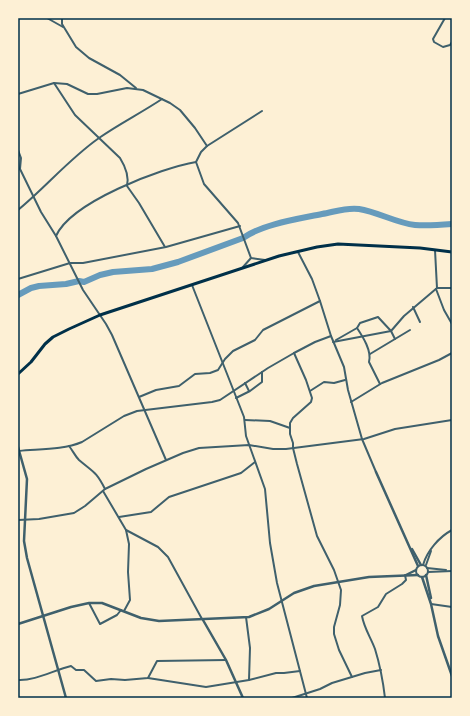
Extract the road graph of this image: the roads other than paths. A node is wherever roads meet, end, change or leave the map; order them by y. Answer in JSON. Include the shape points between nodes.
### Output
{"nodes":[{"id":1,"x":46,"y":18,"type":"edge"},
{"id":2,"x":62,"y":18,"type":"edge"},
{"id":3,"x":444,"y":18,"type":"edge"},
{"id":4,"x":64,"y":28,"type":"junction"},
{"id":5,"x":452,"y":42,"type":"edge"},
{"id":6,"x":54,"y":83,"type":"junction"},
{"id":7,"x":136,"y":88,"type":"junction"},
{"id":8,"x":18,"y":94,"type":"edge"},
{"id":9,"x":162,"y":99,"type":"junction"},
{"id":10,"x":262,"y":111,"type":"dead end"},
{"id":11,"x":99,"y":139,"type":"junction"},
{"id":12,"x":207,"y":146,"type":"junction"},
{"id":13,"x":18,"y":150,"type":"edge"},
{"id":14,"x":196,"y":162,"type":"junction"},
{"id":15,"x":19,"y":169,"type":"edge"},
{"id":16,"x":127,"y":186,"type":"junction"},
{"id":17,"x":34,"y":197,"type":"junction"},
{"id":18,"x":18,"y":210,"type":"edge"},
{"id":19,"x":240,"y":226,"type":"junction"},
{"id":20,"x":56,"y":236,"type":"junction"},
{"id":21,"x":166,"y":247,"type":"junction"},
{"id":22,"x":435,"y":250,"type":"junction"},
{"id":23,"x":297,"y":251,"type":"junction"},
{"id":24,"x":452,"y":252,"type":"edge"},
{"id":25,"x":251,"y":257,"type":"junction"},
{"id":26,"x":265,"y":260,"type":"junction"},
{"id":27,"x":70,"y":264,"type":"junction"},
{"id":28,"x":242,"y":268,"type":"junction"},
{"id":29,"x":18,"y":279,"type":"edge"},
{"id":30,"x":192,"y":285,"type":"junction"},
{"id":31,"x":437,"y":288,"type":"junction"},
{"id":32,"x":452,"y":288,"type":"edge"},
{"id":33,"x":320,"y":301,"type":"junction"},
{"id":34,"x":413,"y":307,"type":"junction"},
{"id":35,"x":100,"y":315,"type":"junction"},
{"id":36,"x":420,"y":322,"type":"dead end"},
{"id":37,"x":452,"y":324,"type":"edge"},
{"id":38,"x":357,"y":328,"type":"junction"},
{"id":39,"x":410,"y":330,"type":"dead end"},
{"id":40,"x":391,"y":331,"type":"junction"},
{"id":41,"x":331,"y":336,"type":"junction"},
{"id":42,"x":362,"y":337,"type":"junction"},
{"id":43,"x":395,"y":339,"type":"junction"},
{"id":44,"x":333,"y":342,"type":"junction"},
{"id":45,"x":294,"y":353,"type":"junction"},
{"id":46,"x":452,"y":353,"type":"edge"},
{"id":47,"x":370,"y":354,"type":"junction"},
{"id":48,"x":223,"y":363,"type":"junction"},
{"id":49,"x":262,"y":372,"type":"junction"},
{"id":50,"x":18,"y":374,"type":"edge"},
{"id":51,"x":345,"y":380,"type":"junction"},
{"id":52,"x":245,"y":383,"type":"junction"},
{"id":53,"x":380,"y":384,"type":"junction"},
{"id":54,"x":234,"y":391,"type":"junction"},
{"id":55,"x":249,"y":391,"type":"junction"},
{"id":56,"x":310,"y":391,"type":"junction"},
{"id":57,"x":139,"y":397,"type":"junction"},
{"id":58,"x":236,"y":398,"type":"junction"},
{"id":59,"x":351,"y":402,"type":"junction"},
{"id":60,"x":145,"y":410,"type":"junction"},
{"id":61,"x":245,"y":420,"type":"junction"},
{"id":62,"x":452,"y":420,"type":"edge"},
{"id":63,"x":290,"y":428,"type":"junction"},
{"id":64,"x":362,"y":439,"type":"junction"},
{"id":65,"x":70,"y":446,"type":"junction"},
{"id":66,"x":249,"y":446,"type":"junction"},
{"id":67,"x":18,"y":447,"type":"edge"},
{"id":68,"x":293,"y":448,"type":"junction"},
{"id":69,"x":19,"y":451,"type":"junction"},
{"id":70,"x":166,"y":460,"type":"junction"},
{"id":71,"x":255,"y":462,"type":"junction"},
{"id":72,"x":376,"y":472,"type":"joint"},
{"id":73,"x":105,"y":489,"type":"junction"},
{"id":74,"x":103,"y":491,"type":"junction"},
{"id":75,"x":118,"y":517,"type":"junction"},
{"id":76,"x":18,"y":520,"type":"edge"},
{"id":77,"x":25,"y":520,"type":"junction"},
{"id":78,"x":126,"y":530,"type":"junction"},
{"id":79,"x":452,"y":530,"type":"edge"},
{"id":80,"x":423,"y":566,"type":"junction"},
{"id":81,"x":416,"y":570,"type":"junction"},
{"id":82,"x":451,"y":571,"type":"edge"},
{"id":83,"x":427,"y":573,"type":"junction"},
{"id":84,"x":405,"y":575,"type":"junction"},
{"id":85,"x":418,"y":575,"type":"junction"},
{"id":86,"x":422,"y":576,"type":"junction"},
{"id":87,"x":338,"y":582,"type":"junction"},
{"id":88,"x":281,"y":602,"type":"junction"},
{"id":89,"x":89,"y":603,"type":"junction"},
{"id":90,"x":431,"y":604,"type":"junction"},
{"id":91,"x":452,"y":607,"type":"edge"},
{"id":92,"x":121,"y":610,"type":"junction"},
{"id":93,"x":124,"y":612,"type":"junction"},
{"id":94,"x":43,"y":616,"type":"junction"},
{"id":95,"x":246,"y":617,"type":"junction"},
{"id":96,"x":203,"y":620,"type":"junction"},
{"id":97,"x":18,"y":624,"type":"edge"},
{"id":98,"x":226,"y":660,"type":"junction"},
{"id":99,"x":58,"y":670,"type":"junction"},
{"id":100,"x":381,"y":670,"type":"junction"},
{"id":101,"x":300,"y":671,"type":"junction"},
{"id":102,"x":452,"y":676,"type":"edge"},
{"id":103,"x":352,"y":677,"type":"junction"},
{"id":104,"x":148,"y":678,"type":"junction"},
{"id":105,"x":18,"y":680,"type":"edge"},
{"id":106,"x":250,"y":680,"type":"junction"},
{"id":107,"x":236,"y":682,"type":"junction"},
{"id":108,"x":306,"y":693,"type":"junction"},
{"id":109,"x":66,"y":698,"type":"edge"},
{"id":110,"x":243,"y":698,"type":"edge"},
{"id":111,"x":292,"y":698,"type":"edge"},
{"id":112,"x":307,"y":698,"type":"edge"},
{"id":113,"x":386,"y":698,"type":"edge"}],
"edges":[{"from":1,"to":4,"type":"street"},
{"from":2,"to":4,"type":"street"},
{"from":3,"to":5,"type":"street","via":[[433,39],[434,42],[443,46]]},
{"from":4,"to":7,"type":"street","via":[[76,47],[89,58],[120,75]]},
{"from":6,"to":7,"type":"street","via":[[66,84],[88,94]]},
{"from":6,"to":8,"type":"street"},
{"from":6,"to":11,"type":"street","via":[[75,115]]},
{"from":7,"to":9,"type":"street"},
{"from":9,"to":11,"type":"street"},
{"from":9,"to":12,"type":"street","via":[[180,110]]},
{"from":10,"to":12,"type":"street"},
{"from":11,"to":16,"type":"street","via":[[124,164]]},
{"from":11,"to":17,"type":"street","via":[[79,154]]},
{"from":12,"to":14,"type":"street"},
{"from":13,"to":15,"type":"street","via":[[21,158]]},
{"from":14,"to":16,"type":"street","via":[[164,170]]},
{"from":14,"to":19,"type":"street","via":[[204,184]]},
{"from":15,"to":17,"type":"street"},
{"from":16,"to":20,"type":"street","via":[[79,211]]},
{"from":16,"to":21,"type":"street"},
{"from":17,"to":18,"type":"street"},
{"from":17,"to":20,"type":"street","via":[[40,212]]},
{"from":19,"to":21,"type":"street"},
{"from":19,"to":25,"type":"street"},
{"from":20,"to":27,"type":"street"},
{"from":21,"to":27,"type":"street"},
{"from":22,"to":23,"type":"main road","via":[[338,244]]},
{"from":22,"to":24,"type":"main road"},
{"from":22,"to":31,"type":"street"},
{"from":23,"to":26,"type":"main road"},
{"from":23,"to":33,"type":"street"},
{"from":25,"to":26,"type":"street"},
{"from":25,"to":28,"type":"street"},
{"from":26,"to":28,"type":"main road"},
{"from":27,"to":29,"type":"street"},
{"from":27,"to":35,"type":"street"},
{"from":28,"to":30,"type":"main road"},
{"from":30,"to":35,"type":"main road"},
{"from":30,"to":48,"type":"street"},
{"from":31,"to":32,"type":"street"},
{"from":31,"to":34,"type":"street"},
{"from":31,"to":37,"type":"street"},
{"from":33,"to":41,"type":"street"},
{"from":33,"to":48,"type":"street","via":[[263,330],[256,340],[233,351]]},
{"from":34,"to":36,"type":"street"},
{"from":34,"to":40,"type":"street"},
{"from":35,"to":50,"type":"main road","via":[[53,337]]},
{"from":35,"to":57,"type":"street","via":[[112,335]]},
{"from":38,"to":40,"type":"street","via":[[360,323],[378,317]]},
{"from":38,"to":42,"type":"street"},
{"from":38,"to":44,"type":"street"},
{"from":39,"to":43,"type":"street"},
{"from":40,"to":42,"type":"street"},
{"from":40,"to":43,"type":"street"},
{"from":41,"to":44,"type":"street"},
{"from":41,"to":45,"type":"street"},
{"from":42,"to":44,"type":"street"},
{"from":42,"to":47,"type":"street"},
{"from":43,"to":47,"type":"street"},
{"from":44,"to":51,"type":"street","via":[[344,367]]},
{"from":45,"to":49,"type":"street"},
{"from":45,"to":56,"type":"street"},
{"from":46,"to":53,"type":"street"},
{"from":47,"to":53,"type":"street","via":[[369,362]]},
{"from":48,"to":54,"type":"street"},
{"from":48,"to":57,"type":"street","via":[[218,370],[195,374],[179,386],[156,390]]},
{"from":49,"to":52,"type":"street"},
{"from":49,"to":55,"type":"street","via":[[262,382]]},
{"from":51,"to":56,"type":"street","via":[[324,382]]},
{"from":51,"to":59,"type":"street"},
{"from":52,"to":54,"type":"street"},
{"from":52,"to":55,"type":"street"},
{"from":53,"to":59,"type":"street"},
{"from":54,"to":58,"type":"street"},
{"from":54,"to":60,"type":"street","via":[[212,402]]},
{"from":55,"to":58,"type":"street"},
{"from":56,"to":63,"type":"street","via":[[311,402],[293,418]]},
{"from":57,"to":60,"type":"street"},
{"from":58,"to":61,"type":"street"},
{"from":59,"to":64,"type":"street"},
{"from":60,"to":65,"type":"street","via":[[124,416],[82,442]]},
{"from":60,"to":70,"type":"street"},
{"from":61,"to":63,"type":"street","via":[[270,421]]},
{"from":61,"to":66,"type":"street"},
{"from":62,"to":64,"type":"street","via":[[395,429]]},
{"from":63,"to":68,"type":"street"},
{"from":64,"to":68,"type":"street"},
{"from":64,"to":72,"type":"street"},
{"from":65,"to":69,"type":"street"},
{"from":65,"to":73,"type":"street","via":[[79,460],[98,475]]},
{"from":66,"to":68,"type":"street"},
{"from":66,"to":70,"type":"street","via":[[199,448]]},
{"from":66,"to":71,"type":"street"},
{"from":67,"to":69,"type":"street"},
{"from":68,"to":87,"type":"street","via":[[317,536]]},
{"from":69,"to":77,"type":"street","via":[[27,479]]},
{"from":70,"to":73,"type":"street"},
{"from":71,"to":75,"type":"street","via":[[241,473],[169,497],[151,512]]},
{"from":71,"to":88,"type":"street","via":[[265,489],[270,543]]},
{"from":72,"to":80,"type":"street","via":[[409,545]]},
{"from":73,"to":74,"type":"street"},
{"from":74,"to":75,"type":"street"},
{"from":74,"to":77,"type":"street","via":[[74,513]]},
{"from":75,"to":78,"type":"street"},
{"from":76,"to":77,"type":"street"},
{"from":77,"to":94,"type":"street","via":[[24,541],[27,558]]},
{"from":78,"to":93,"type":"street","via":[[129,544],[130,600]]},
{"from":78,"to":96,"type":"street","via":[[158,547],[168,557]]},
{"from":79,"to":80,"type":"street","via":[[443,536],[427,555]]},
{"from":80,"to":81,"type":"street"},
{"from":80,"to":82,"type":"street"},
{"from":80,"to":83,"type":"street"},
{"from":81,"to":84,"type":"street"},
{"from":81,"to":85,"type":"street"},
{"from":82,"to":83,"type":"street"},
{"from":83,"to":86,"type":"street"},
{"from":83,"to":90,"type":"street"},
{"from":84,"to":85,"type":"street"},
{"from":84,"to":87,"type":"street"},
{"from":84,"to":100,"type":"street","via":[[406,580],[402,584],[386,594],[378,606],[362,616]]},
{"from":85,"to":86,"type":"street"},
{"from":86,"to":90,"type":"street"},
{"from":87,"to":88,"type":"street","via":[[304,589]]},
{"from":87,"to":103,"type":"street","via":[[341,596],[334,634]]},
{"from":88,"to":95,"type":"street"},
{"from":88,"to":101,"type":"street"},
{"from":89,"to":92,"type":"street","via":[[102,603]]},
{"from":89,"to":92,"type":"street","via":[[100,624]]},
{"from":89,"to":94,"type":"street"},
{"from":90,"to":91,"type":"street"},
{"from":90,"to":102,"type":"street","via":[[438,636]]},
{"from":92,"to":93,"type":"street"},
{"from":93,"to":96,"type":"street","via":[[159,621]]},
{"from":94,"to":97,"type":"street"},
{"from":94,"to":99,"type":"street"},
{"from":95,"to":96,"type":"street"},
{"from":95,"to":106,"type":"street","via":[[250,648]]},
{"from":96,"to":98,"type":"street"},
{"from":98,"to":104,"type":"street","via":[[157,661]]},
{"from":98,"to":107,"type":"street"},
{"from":99,"to":104,"type":"street","via":[[71,666],[76,670],[84,670],[96,681]]},
{"from":99,"to":105,"type":"street","via":[[25,681]]},
{"from":99,"to":109,"type":"street"},
{"from":100,"to":103,"type":"street"},
{"from":100,"to":113,"type":"street"},
{"from":101,"to":106,"type":"street","via":[[276,672]]},
{"from":101,"to":108,"type":"street"},
{"from":103,"to":108,"type":"street"},
{"from":104,"to":107,"type":"street","via":[[206,687]]},
{"from":106,"to":107,"type":"street"},
{"from":107,"to":110,"type":"street"},
{"from":108,"to":111,"type":"street"},
{"from":108,"to":112,"type":"street"}]}
